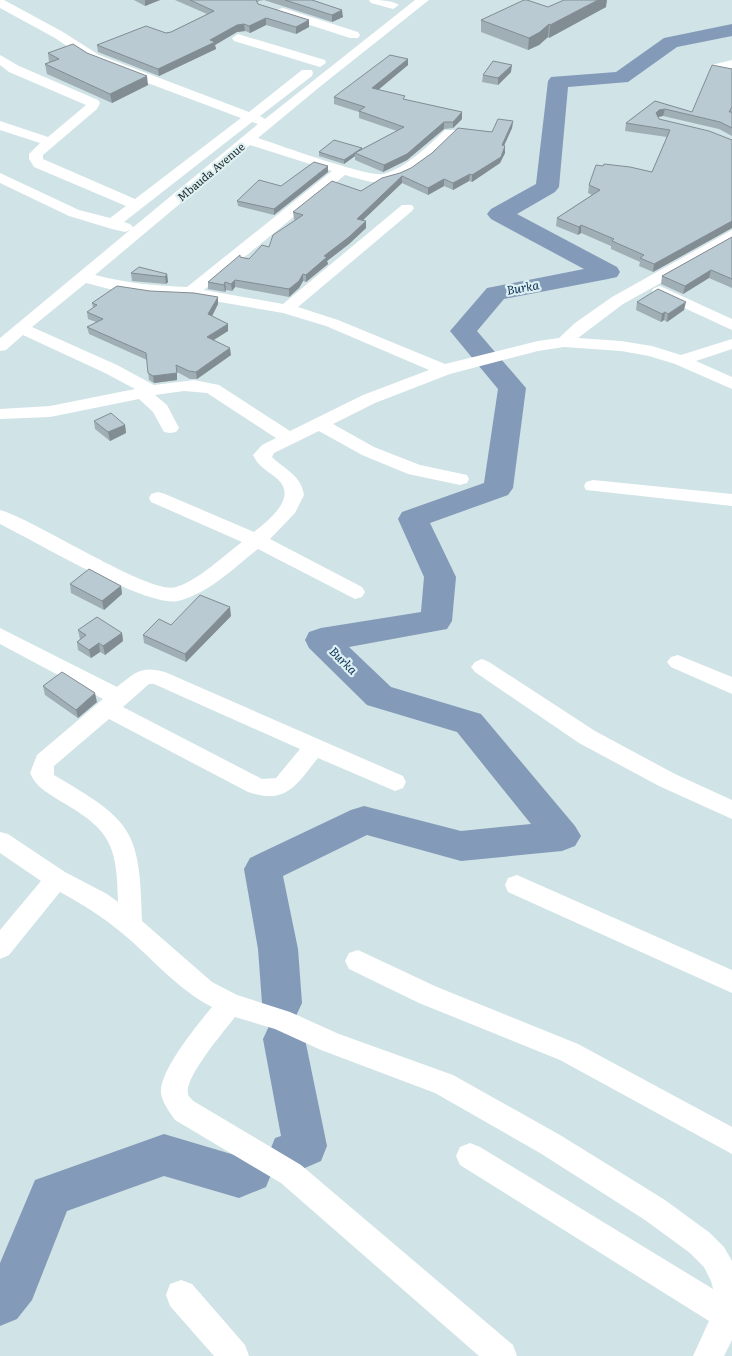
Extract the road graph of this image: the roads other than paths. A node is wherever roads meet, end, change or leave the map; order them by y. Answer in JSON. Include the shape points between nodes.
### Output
{"nodes":[{"id":1,"x":375,"y":0,"type":"edge"},
{"id":2,"x":423,"y":0,"type":"edge"},
{"id":3,"x":0,"y":3,"type":"edge"},
{"id":4,"x":397,"y":3,"type":"edge"},
{"id":5,"x":272,"y":8,"type":"edge"},
{"id":6,"x":382,"y":13,"type":"dead end"},
{"id":7,"x":238,"y":38,"type":"dead end"},
{"id":8,"x":340,"y":46,"type":"dead end"},
{"id":9,"x":0,"y":59,"type":"edge"},
{"id":10,"x":732,"y":64,"type":"edge"},
{"id":11,"x":716,"y":68,"type":"edge"},
{"id":12,"x":249,"y":117,"type":"junction"},
{"id":13,"x":270,"y":124,"type":"junction"},
{"id":14,"x":0,"y":125,"type":"edge"},
{"id":15,"x":450,"y":133,"type":"edge"},
{"id":16,"x":250,"y":140,"type":"junction"},
{"id":17,"x":50,"y":142,"type":"junction"},
{"id":18,"x":342,"y":170,"type":"junction"},
{"id":19,"x":0,"y":177,"type":"edge"},
{"id":20,"x":137,"y":204,"type":"junction"},
{"id":21,"x":406,"y":208,"type":"dead end"},
{"id":22,"x":112,"y":224,"type":"junction"},
{"id":23,"x":140,"y":230,"type":"junction"},
{"id":24,"x":732,"y":235,"type":"edge"},
{"id":25,"x":83,"y":277,"type":"junction"},
{"id":26,"x":647,"y":284,"type":"junction"},
{"id":27,"x":191,"y":292,"type":"junction"},
{"id":28,"x":286,"y":308,"type":"junction"},
{"id":29,"x":732,"y":325,"type":"edge"},
{"id":30,"x":20,"y":328,"type":"junction"},
{"id":31,"x":564,"y":342,"type":"junction"},
{"id":32,"x":2,"y":343,"type":"edge"},
{"id":33,"x":732,"y":344,"type":"edge"},
{"id":34,"x":681,"y":360,"type":"junction"},
{"id":35,"x":444,"y":370,"type":"junction"},
{"id":36,"x":732,"y":384,"type":"edge"},
{"id":37,"x":147,"y":392,"type":"junction"},
{"id":38,"x":0,"y":414,"type":"edge"},
{"id":39,"x":318,"y":423,"type":"junction"},
{"id":40,"x":170,"y":428,"type":"dead end"},
{"id":41,"x":288,"y":438,"type":"junction"},
{"id":42,"x":460,"y":479,"type":"dead end"},
{"id":43,"x":593,"y":486,"type":"dead end"},
{"id":44,"x":158,"y":498,"type":"dead end"},
{"id":45,"x":732,"y":500,"type":"edge"},
{"id":46,"x":0,"y":516,"type":"edge"},
{"id":47,"x":257,"y":541,"type":"junction"},
{"id":48,"x":355,"y":592,"type":"dead end"},
{"id":49,"x":0,"y":635,"type":"edge"},
{"id":50,"x":678,"y":662,"type":"dead end"},
{"id":51,"x":482,"y":668,"type":"dead end"},
{"id":52,"x":732,"y":686,"type":"edge"},
{"id":53,"x":114,"y":703,"type":"junction"},
{"id":54,"x":314,"y":747,"type":"junction"},
{"id":55,"x":395,"y":782,"type":"dead end"},
{"id":56,"x":732,"y":810,"type":"edge"},
{"id":57,"x":0,"y":841,"type":"edge"},
{"id":58,"x":57,"y":879,"type":"junction"},
{"id":59,"x":517,"y":885,"type":"dead end"},
{"id":60,"x":130,"y":925,"type":"junction"},
{"id":61,"x":0,"y":948,"type":"edge"},
{"id":62,"x":358,"y":961,"type":"dead end"},
{"id":63,"x":732,"y":982,"type":"edge"},
{"id":64,"x":230,"y":1004,"type":"junction"},
{"id":65,"x":732,"y":1140,"type":"edge"},
{"id":66,"x":470,"y":1156,"type":"dead end"},
{"id":67,"x":181,"y":1295,"type":"dead end"},
{"id":68,"x":730,"y":1308,"type":"edge"},
{"id":69,"x":234,"y":1356,"type":"edge"},
{"id":70,"x":502,"y":1356,"type":"edge"},
{"id":71,"x":708,"y":1356,"type":"edge"}],
"edges":[{"from":1,"to":4,"type":"street"},
{"from":2,"to":13,"type":"street","name":"Mbauda Avenue","via":[[317,82]]},
{"from":3,"to":12,"type":"street","via":[[94,58]]},
{"from":4,"to":6,"type":"street"},
{"from":5,"to":8,"type":"street","via":[[358,32]]},
{"from":7,"to":12,"type":"street","via":[[323,60]]},
{"from":9,"to":17,"type":"street","via":[[14,69],[93,102]]},
{"from":10,"to":11,"type":"street"},
{"from":12,"to":13,"type":"street"},
{"from":12,"to":20,"type":"street"},
{"from":13,"to":16,"type":"street","name":"Mbauda Avenue"},
{"from":14,"to":17,"type":"street"},
{"from":15,"to":18,"type":"street","via":[[397,174],[373,178]]},
{"from":16,"to":18,"type":"street"},
{"from":16,"to":23,"type":"street","name":"Mbauda Avenue"},
{"from":17,"to":20,"type":"street","via":[[36,154],[39,164]]},
{"from":18,"to":27,"type":"street"},
{"from":19,"to":22,"type":"street","via":[[57,206]]},
{"from":20,"to":22,"type":"street"},
{"from":21,"to":28,"type":"street"},
{"from":22,"to":23,"type":"street"},
{"from":23,"to":25,"type":"street","name":"Mbauda Avenue"},
{"from":24,"to":26,"type":"street"},
{"from":25,"to":27,"type":"street","via":[[151,291]]},
{"from":25,"to":30,"type":"street","name":"Mbauda Avenue"},
{"from":26,"to":29,"type":"street"},
{"from":26,"to":31,"type":"street","via":[[576,329]]},
{"from":27,"to":28,"type":"street"},
{"from":28,"to":35,"type":"street","via":[[332,323]]},
{"from":30,"to":32,"type":"street","name":"Mbauda Avenue"},
{"from":30,"to":37,"type":"street","via":[[111,369]]},
{"from":31,"to":34,"type":"street","via":[[621,346]]},
{"from":31,"to":35,"type":"street"},
{"from":33,"to":34,"type":"street"},
{"from":34,"to":36,"type":"street"},
{"from":35,"to":39,"type":"street"},
{"from":37,"to":38,"type":"street","via":[[76,407]]},
{"from":37,"to":40,"type":"street","via":[[161,409]]},
{"from":37,"to":41,"type":"street","via":[[202,385]]},
{"from":39,"to":41,"type":"street"},
{"from":39,"to":42,"type":"street","via":[[368,451],[415,470]]},
{"from":41,"to":47,"type":"street","via":[[262,455],[264,461],[293,486],[295,495],[291,504]]},
{"from":43,"to":45,"type":"street"},
{"from":44,"to":47,"type":"street"},
{"from":46,"to":47,"type":"street","via":[[127,581],[168,596],[190,588]]},
{"from":47,"to":48,"type":"street"},
{"from":49,"to":53,"type":"street"},
{"from":50,"to":52,"type":"street"},
{"from":51,"to":56,"type":"street","via":[[587,737]]},
{"from":53,"to":54,"type":"street","via":[[141,679],[157,677]]},
{"from":53,"to":54,"type":"street","via":[[256,786],[267,789],[284,784]]},
{"from":53,"to":60,"type":"street","via":[[45,761],[41,776],[109,823],[117,833],[126,855]]},
{"from":54,"to":55,"type":"street"},
{"from":57,"to":58,"type":"street"},
{"from":58,"to":60,"type":"street","via":[[98,901]]},
{"from":58,"to":61,"type":"street"},
{"from":59,"to":63,"type":"street"},
{"from":60,"to":64,"type":"street","via":[[203,990]]},
{"from":62,"to":65,"type":"street","via":[[428,995],[569,1052]]},
{"from":64,"to":68,"type":"street","via":[[281,1020],[330,1042],[444,1084],[550,1144],[655,1210],[700,1243],[714,1257],[725,1277]]},
{"from":64,"to":70,"type":"street","via":[[179,1073],[174,1092],[181,1107],[291,1174]]},
{"from":66,"to":68,"type":"street"},
{"from":67,"to":69,"type":"street"},
{"from":68,"to":71,"type":"street"}]}
